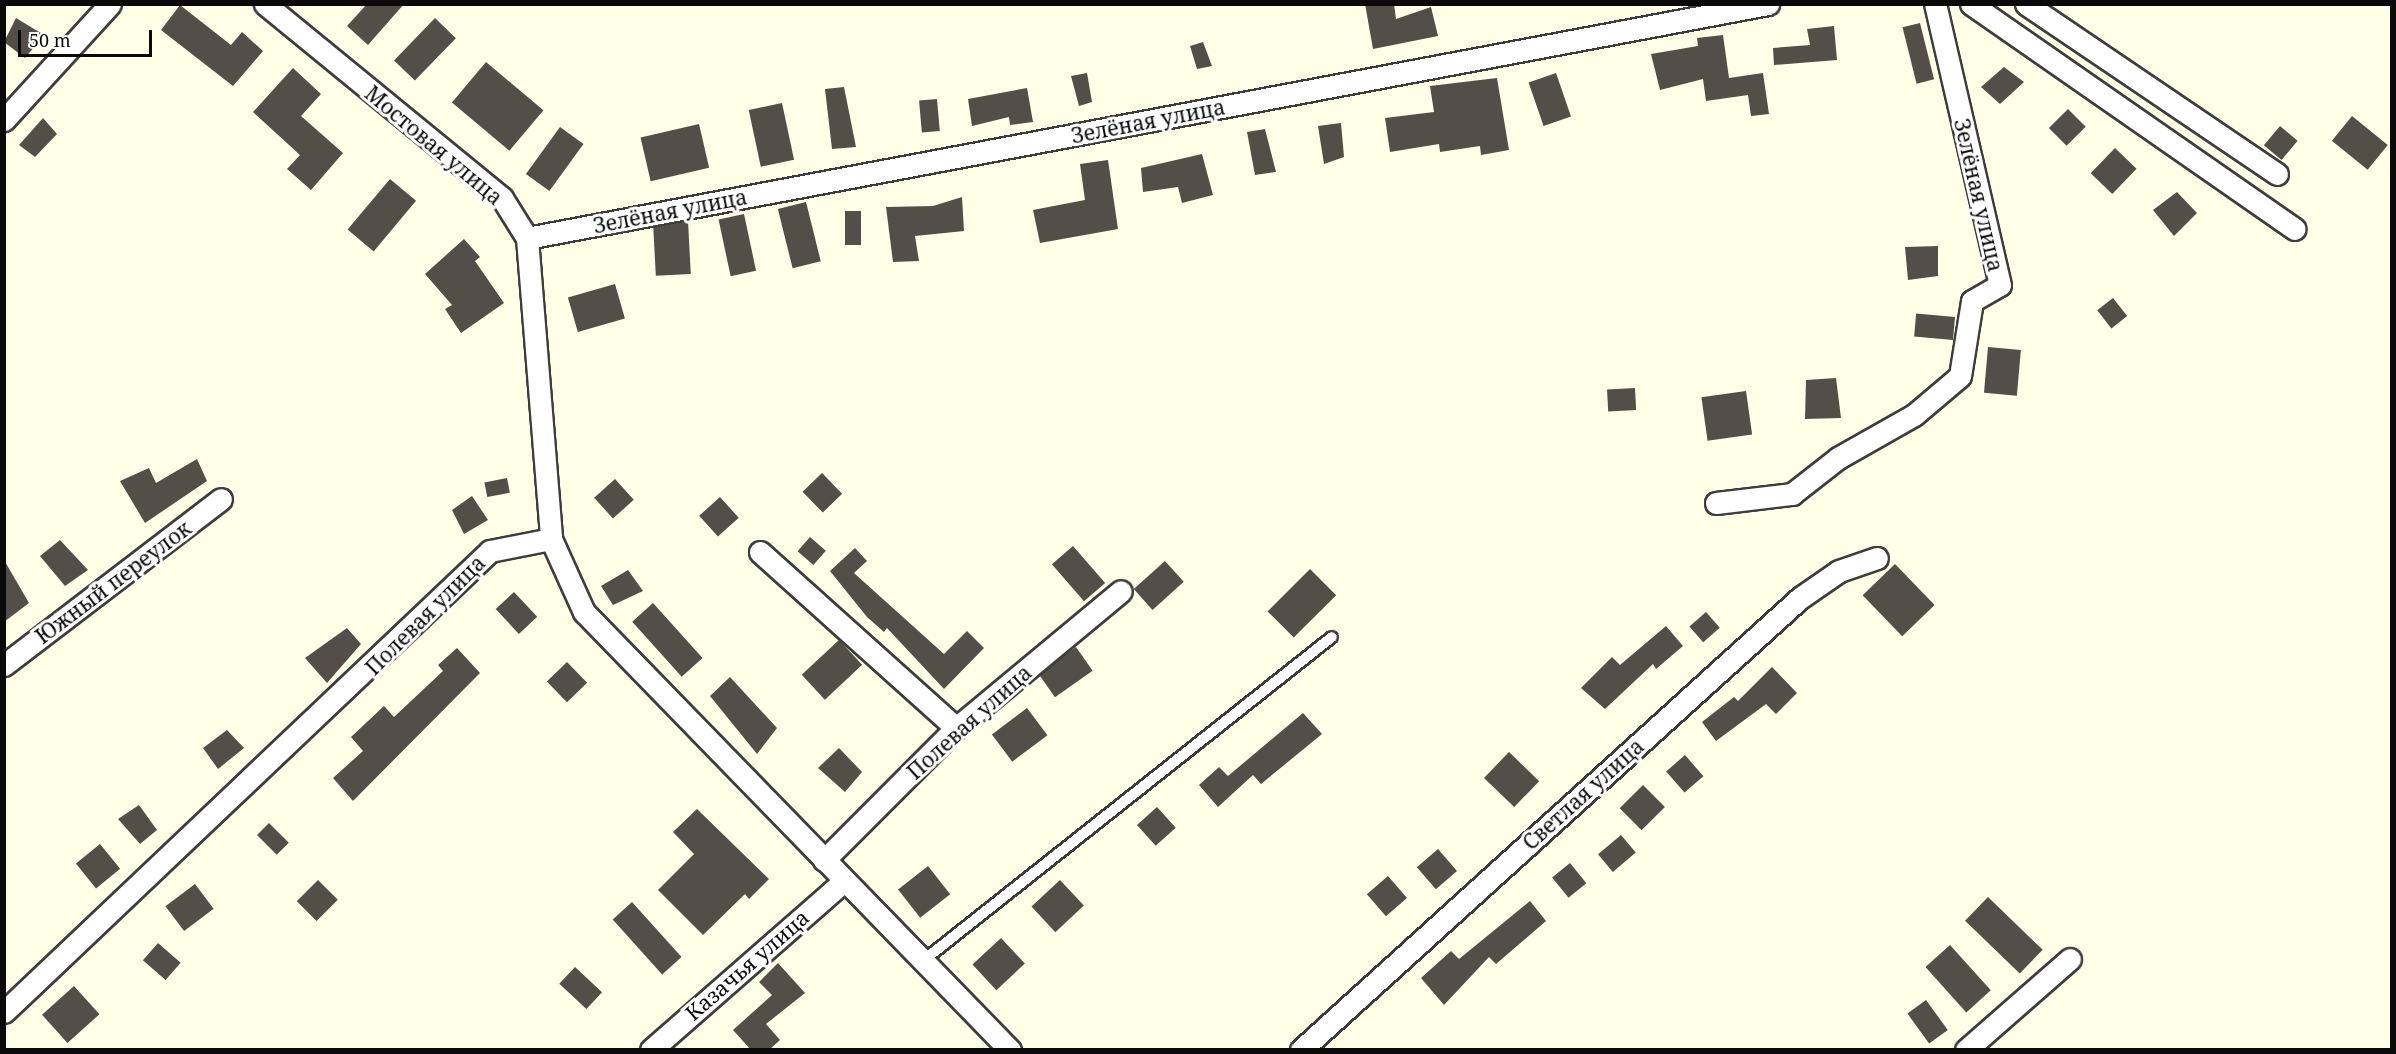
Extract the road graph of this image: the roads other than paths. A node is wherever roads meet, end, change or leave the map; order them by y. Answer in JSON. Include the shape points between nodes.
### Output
{"nodes":[{"id":1,"x":110,"y":4,"type":"edge"},
{"id":2,"x":265,"y":4,"type":"edge"},
{"id":3,"x":1768,"y":4,"type":"edge"},
{"id":4,"x":1935,"y":4,"type":"edge"},
{"id":5,"x":1971,"y":4,"type":"edge"},
{"id":6,"x":2026,"y":4,"type":"edge"},
{"id":7,"x":4,"y":120,"type":"edge"},
{"id":8,"x":2277,"y":174,"type":"dead end"},
{"id":9,"x":2295,"y":229,"type":"dead end"},
{"id":10,"x":527,"y":238,"type":"junction"},
{"id":11,"x":221,"y":499,"type":"dead end"},
{"id":12,"x":1716,"y":503,"type":"dead end"},
{"id":13,"x":551,"y":539,"type":"junction"},
{"id":14,"x":760,"y":552,"type":"dead end"},
{"id":15,"x":1877,"y":558,"type":"dead end"},
{"id":16,"x":1121,"y":591,"type":"dead end"},
{"id":17,"x":1332,"y":638,"type":"dead end"},
{"id":18,"x":4,"y":665,"type":"edge"},
{"id":19,"x":956,"y":728,"type":"junction"},
{"id":20,"x":824,"y":860,"type":"junction"},
{"id":21,"x":844,"y":881,"type":"junction"},
{"id":22,"x":2070,"y":959,"type":"dead end"},
{"id":23,"x":924,"y":960,"type":"junction"},
{"id":24,"x":4,"y":1012,"type":"edge"},
{"id":25,"x":651,"y":1050,"type":"edge"},
{"id":26,"x":1010,"y":1050,"type":"edge"},
{"id":27,"x":1301,"y":1050,"type":"edge"},
{"id":28,"x":1966,"y":1050,"type":"edge"}],
"edges":[{"from":1,"to":7,"type":"street"},
{"from":2,"to":10,"type":"street","name":"Мостовая улица","via":[[502,198]]},
{"from":3,"to":10,"type":"street","name":"Зелёная улица"},
{"from":4,"to":12,"type":"street","name":"Зелёная улица","via":[[2000,285],[1971,301],[1960,376],[1914,415],[1838,458],[1792,494]]},
{"from":5,"to":9,"type":"street"},
{"from":6,"to":8,"type":"street"},
{"from":10,"to":13,"type":"street","name":"Мостовая улица"},
{"from":11,"to":18,"type":"street","name":"Южный переулок"},
{"from":13,"to":20,"type":"street","via":[[584,612]]},
{"from":13,"to":24,"type":"street","name":"Полевая улица","via":[[490,551]]},
{"from":14,"to":19,"type":"street"},
{"from":15,"to":27,"type":"street","name":"Светлая улица","via":[[1839,571],[1800,598]]},
{"from":16,"to":19,"type":"street","name":"Полевая улица"},
{"from":17,"to":23,"type":"lane"},
{"from":19,"to":20,"type":"street","name":"Полевая улица"},
{"from":20,"to":21,"type":"street"},
{"from":21,"to":23,"type":"street"},
{"from":21,"to":25,"type":"street","name":"Казачья улица"},
{"from":22,"to":28,"type":"street"},
{"from":23,"to":26,"type":"street"}]}
